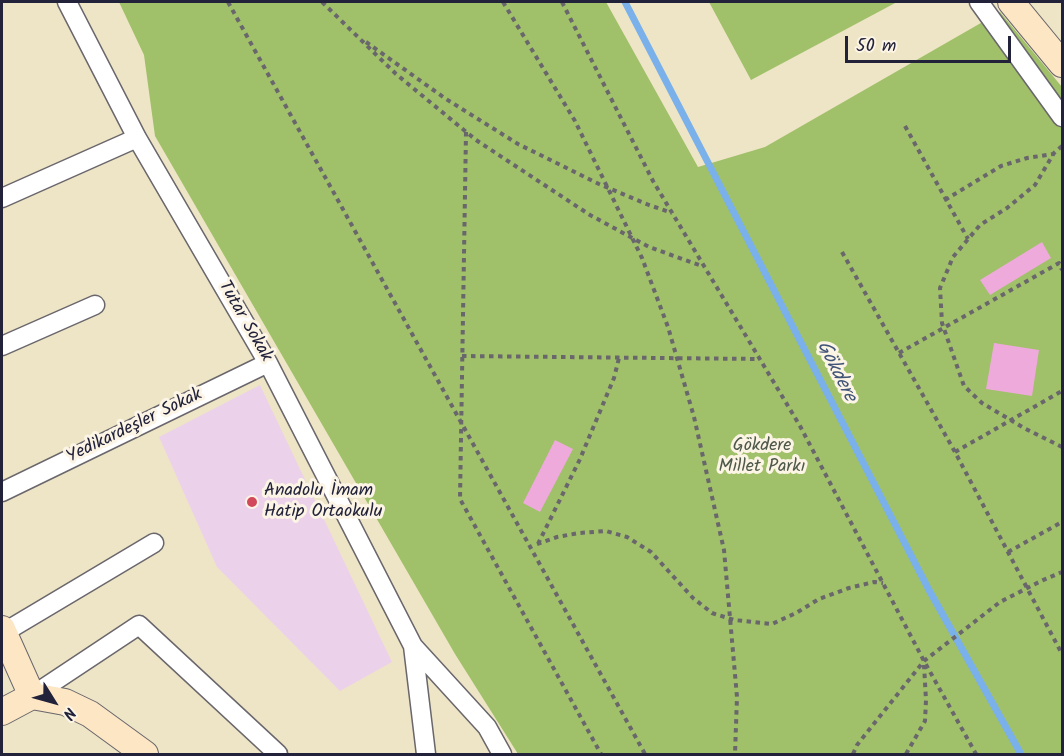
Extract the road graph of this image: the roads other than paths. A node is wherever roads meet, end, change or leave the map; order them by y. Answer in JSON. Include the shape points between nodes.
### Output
{"nodes":[{"id":1,"x":67,"y":2,"type":"edge"},
{"id":2,"x":979,"y":2,"type":"edge"},
{"id":3,"x":1011,"y":2,"type":"edge"},
{"id":4,"x":1062,"y":64,"type":"edge"},
{"id":5,"x":1062,"y":117,"type":"edge"},
{"id":6,"x":137,"y":138,"type":"junction"},
{"id":7,"x":2,"y":198,"type":"edge"},
{"id":8,"x":95,"y":305,"type":"dead end"},
{"id":9,"x":2,"y":346,"type":"edge"},
{"id":10,"x":268,"y":363,"type":"junction"},
{"id":11,"x":2,"y":492,"type":"edge"},
{"id":12,"x":154,"y":543,"type":"dead end"},
{"id":13,"x":2,"y":631,"type":"edge"},
{"id":14,"x":413,"y":646,"type":"junction"},
{"id":15,"x":32,"y":696,"type":"junction"},
{"id":16,"x":2,"y":712,"type":"edge"},
{"id":17,"x":134,"y":752,"type":"edge"},
{"id":18,"x":278,"y":754,"type":"edge"},
{"id":19,"x":426,"y":754,"type":"edge"},
{"id":20,"x":502,"y":754,"type":"edge"}],
"edges":[{"from":1,"to":6,"type":"street","name":"Tutar Sokak"},
{"from":2,"to":5,"type":"street"},
{"from":3,"to":4,"type":"main road"},
{"from":6,"to":7,"type":"street"},
{"from":6,"to":10,"type":"street","name":"Tutar Sokak"},
{"from":8,"to":9,"type":"street"},
{"from":10,"to":11,"type":"street","name":"Yedikardeşler Sokak"},
{"from":10,"to":14,"type":"street","name":"Tutar Sokak"},
{"from":12,"to":13,"type":"street"},
{"from":13,"to":15,"type":"main road"},
{"from":14,"to":19,"type":"street"},
{"from":14,"to":20,"type":"street","via":[[487,727]]},
{"from":15,"to":16,"type":"main road"},
{"from":15,"to":17,"type":"main road","via":[[64,702],[90,714]]},
{"from":15,"to":18,"type":"street","via":[[139,625]]}]}
